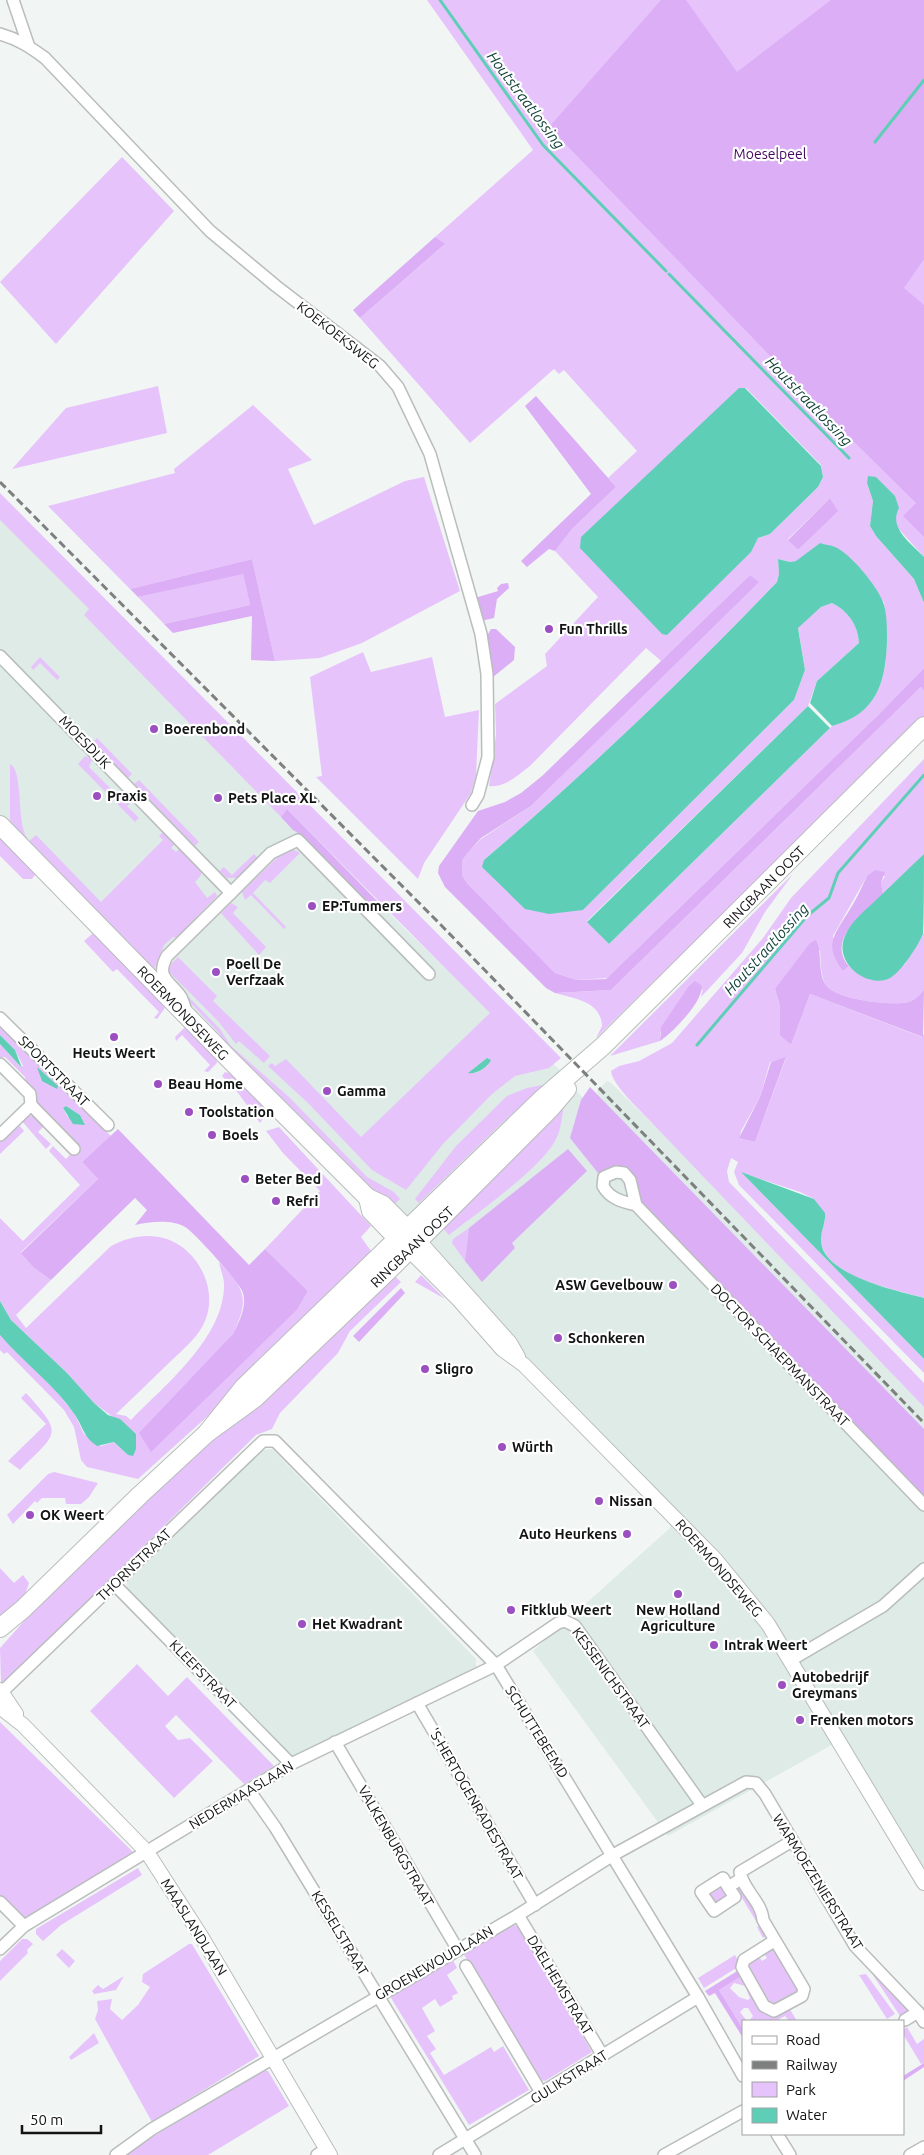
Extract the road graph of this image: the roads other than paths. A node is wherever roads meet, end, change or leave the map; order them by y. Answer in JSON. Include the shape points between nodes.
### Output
{"nodes":[{"id":1,"x":13,"y":0,"type":"edge"},
{"id":2,"x":0,"y":34,"type":"edge"},
{"id":3,"x":28,"y":44,"type":"junction"},
{"id":4,"x":0,"y":656,"type":"edge"},
{"id":5,"x":924,"y":726,"type":"edge"},
{"id":6,"x":472,"y":806,"type":"dead end"},
{"id":7,"x":0,"y":825,"type":"edge"},
{"id":8,"x":231,"y":893,"type":"junction"},
{"id":9,"x":430,"y":974,"type":"dead end"},
{"id":10,"x":0,"y":1018,"type":"edge"},
{"id":11,"x":188,"y":1018,"type":"junction"},
{"id":12,"x":0,"y":1064,"type":"edge"},
{"id":13,"x":31,"y":1105,"type":"junction"},
{"id":14,"x":108,"y":1125,"type":"dead end"},
{"id":15,"x":0,"y":1136,"type":"edge"},
{"id":16,"x":74,"y":1149,"type":"dead end"},
{"id":17,"x":636,"y":1205,"type":"dead end"},
{"id":18,"x":408,"y":1240,"type":"junction"},
{"id":19,"x":268,"y":1441,"type":"joint"},
{"id":20,"x":924,"y":1505,"type":"edge"},
{"id":21,"x":924,"y":1569,"type":"edge"},
{"id":22,"x":114,"y":1584,"type":"junction"},
{"id":23,"x":23,"y":1609,"type":"junction"},
{"id":24,"x":0,"y":1628,"type":"edge"},
{"id":25,"x":0,"y":1643,"type":"edge"},
{"id":26,"x":792,"y":1660,"type":"junction"},
{"id":27,"x":496,"y":1665,"type":"junction"},
{"id":28,"x":1,"y":1691,"type":"edge"},
{"id":29,"x":417,"y":1704,"type":"junction"},
{"id":30,"x":0,"y":1707,"type":"edge"},
{"id":31,"x":23,"y":1726,"type":"junction"},
{"id":32,"x":335,"y":1742,"type":"junction"},
{"id":33,"x":291,"y":1764,"type":"junction"},
{"id":34,"x":756,"y":1783,"type":"joint"},
{"id":35,"x":249,"y":1790,"type":"junction"},
{"id":36,"x":702,"y":1805,"type":"junction"},
{"id":37,"x":792,"y":1841,"type":"junction"},
{"id":38,"x":147,"y":1852,"type":"junction"},
{"id":39,"x":613,"y":1855,"type":"junction"},
{"id":40,"x":741,"y":1879,"type":"junction"},
{"id":41,"x":924,"y":1883,"type":"edge"},
{"id":42,"x":728,"y":1887,"type":"dead end"},
{"id":43,"x":0,"y":1902,"type":"edge"},
{"id":44,"x":535,"y":1904,"type":"junction"},
{"id":45,"x":518,"y":1915,"type":"junction"},
{"id":46,"x":24,"y":1926,"type":"junction"},
{"id":47,"x":774,"y":1941,"type":"junction"},
{"id":48,"x":0,"y":1949,"type":"edge"},
{"id":49,"x":458,"y":1950,"type":"junction"},
{"id":50,"x":466,"y":1966,"type":"dead end"},
{"id":51,"x":378,"y":1996,"type":"junction"},
{"id":52,"x":698,"y":1997,"type":"junction"},
{"id":53,"x":918,"y":2012,"type":"junction"},
{"id":54,"x":905,"y":2020,"type":"dead end"},
{"id":55,"x":924,"y":2022,"type":"edge"},
{"id":56,"x":603,"y":2056,"type":"junction"},
{"id":57,"x":272,"y":2058,"type":"junction"},
{"id":58,"x":742,"y":2074,"type":"edge"},
{"id":59,"x":542,"y":2094,"type":"junction"},
{"id":60,"x":742,"y":2112,"type":"edge"},
{"id":61,"x":778,"y":2135,"type":"edge"},
{"id":62,"x":465,"y":2139,"type":"junction"},
{"id":63,"x":924,"y":2147,"type":"edge"},
{"id":64,"x":325,"y":2153,"type":"edge"},
{"id":65,"x":116,"y":2155,"type":"edge"},
{"id":66,"x":439,"y":2155,"type":"edge"},
{"id":67,"x":475,"y":2155,"type":"edge"},
{"id":68,"x":664,"y":2155,"type":"edge"},
{"id":69,"x":790,"y":2155,"type":"edge"},
{"id":70,"x":910,"y":2155,"type":"edge"}],
"edges":[{"from":1,"to":3,"type":"street"},
{"from":2,"to":3,"type":"street","name":"KOEKOEKSWEG"},
{"from":3,"to":6,"type":"street","name":"KOEKOEKSWEG","via":[[210,230],[380,366],[398,387],[430,454],[481,634],[487,674],[488,757]]},
{"from":4,"to":8,"type":"street","name":"MOESDIJK"},
{"from":5,"to":18,"type":"main road","name":"RINGBAAN OOST","via":[[603,1046],[550,1109]]},
{"from":7,"to":11,"type":"main road","name":"ROERMONDSEWEG"},
{"from":8,"to":9,"type":"street","via":[[271,853],[298,840]]},
{"from":8,"to":11,"type":"street","via":[[167,956],[162,969],[166,981],[181,997]]},
{"from":10,"to":14,"type":"street","name":"SPORTSTRAAT"},
{"from":11,"to":18,"type":"main road","name":"ROERMONDSEWEG","via":[[368,1198],[371,1211]]},
{"from":12,"to":13,"type":"street","via":[[30,1094]]},
{"from":13,"to":15,"type":"street"},
{"from":13,"to":16,"type":"street"},
{"from":17,"to":20,"type":"street","name":"DOCTOR SCHAEPMANSTRAAT"},
{"from":18,"to":23,"type":"main road","name":"RINGBAAN OOST","via":[[244,1387],[207,1433]]},
{"from":18,"to":26,"type":"street","name":"ROERMONDSEWEG","via":[[502,1349],[521,1362],[715,1559],[768,1624]]},
{"from":19,"to":22,"type":"street","name":"THORNSTRAAT","via":[[263,1441]]},
{"from":19,"to":27,"type":"street","name":"SCHUTTEBEEMD","via":[[282,1446]]},
{"from":21,"to":26,"type":"street","via":[[883,1606]]},
{"from":22,"to":28,"type":"street","name":"THORNSTRAAT"},
{"from":22,"to":33,"type":"street","name":"KLEEFSTRAAT"},
{"from":23,"to":24,"type":"main road","name":"RINGBAAN OOST"},
{"from":23,"to":25,"type":"main road","name":"RINGBAAN OOST"},
{"from":26,"to":41,"type":"street","name":"ROERMONDSEWEG"},
{"from":27,"to":29,"type":"street","name":"NEDERMAASLAAN"},
{"from":27,"to":36,"type":"street","name":"KESSENICHSTRAAT","via":[[558,1623],[566,1621],[575,1626]]},
{"from":27,"to":39,"type":"street","name":"SCHUTTEBEEMD"},
{"from":28,"to":31,"type":"street","name":"MAASLANDLAAN"},
{"from":29,"to":32,"type":"street","name":"NEDERMAASLAAN"},
{"from":29,"to":44,"type":"street","name":"'S-HERTOGENRADESTRAAT"},
{"from":30,"to":31,"type":"street","name":"MAASLANDLAAN"},
{"from":31,"to":38,"type":"street","name":"MAASLANDLAAN"},
{"from":32,"to":33,"type":"street","name":"NEDERMAASLAAN"},
{"from":32,"to":49,"type":"street","name":"VALKENBURGSTRAAT"},
{"from":33,"to":35,"type":"street","name":"NEDERMAASLAAN"},
{"from":34,"to":36,"type":"street","name":"GROENEWOUDLAAN","via":[[746,1782]]},
{"from":34,"to":37,"type":"street","name":"WARMOEZENIERSTRAAT"},
{"from":35,"to":38,"type":"street","name":"NEDERMAASLAAN"},
{"from":35,"to":51,"type":"street","name":"KESSELSTRAAT"},
{"from":36,"to":39,"type":"street","name":"GROENEWOUDLAAN"},
{"from":37,"to":40,"type":"street","via":[[740,1872]]},
{"from":37,"to":53,"type":"street","name":"WARMOEZENIERSTRAAT","via":[[856,1946]]},
{"from":38,"to":46,"type":"street","name":"NEDERMAASLAAN"},
{"from":38,"to":57,"type":"street","name":"MAASLANDLAAN","via":[[201,1936]]},
{"from":39,"to":44,"type":"street","name":"GROENEWOUDLAAN"},
{"from":39,"to":52,"type":"street","name":"SCHUTTEBEEMD"},
{"from":40,"to":42,"type":"street"},
{"from":40,"to":47,"type":"street","via":[[762,1912],[762,1920]]},
{"from":43,"to":46,"type":"street"},
{"from":44,"to":45,"type":"street","name":"GROENEWOUDLAAN"},
{"from":45,"to":49,"type":"street","name":"GROENEWOUDLAAN"},
{"from":45,"to":56,"type":"street","name":"DAELHEMSTRAAT"},
{"from":46,"to":48,"type":"street","name":"NEDERMAASLAAN"},
{"from":47,"to":47,"type":"street","via":[[804,1989],[802,1996],[774,2011],[764,2006],[742,1967],[744,1960]]},
{"from":49,"to":51,"type":"street","name":"GROENEWOUDLAAN"},
{"from":50,"to":59,"type":"street"},
{"from":51,"to":57,"type":"street","name":"GROENEWOUDLAAN"},
{"from":51,"to":62,"type":"street","name":"KESSELSTRAAT"},
{"from":52,"to":56,"type":"street","name":"GULIKSTRAAT"},
{"from":52,"to":58,"type":"street","name":"SCHUTTEBEEMD"},
{"from":53,"to":54,"type":"street"},
{"from":53,"to":55,"type":"street","name":"WARMOEZENIERSTRAAT"},
{"from":56,"to":59,"type":"street","name":"GULIKSTRAAT"},
{"from":57,"to":64,"type":"street","name":"MAASLANDLAAN"},
{"from":57,"to":65,"type":"street","name":"GROENEWOUDLAAN","via":[[152,2129]]},
{"from":59,"to":62,"type":"street","name":"GULIKSTRAAT"},
{"from":60,"to":68,"type":"street"},
{"from":61,"to":69,"type":"street"},
{"from":62,"to":66,"type":"street","name":"GULIKSTRAAT"},
{"from":62,"to":67,"type":"street","name":"KESSELSTRAAT"},
{"from":63,"to":70,"type":"street"}]}
